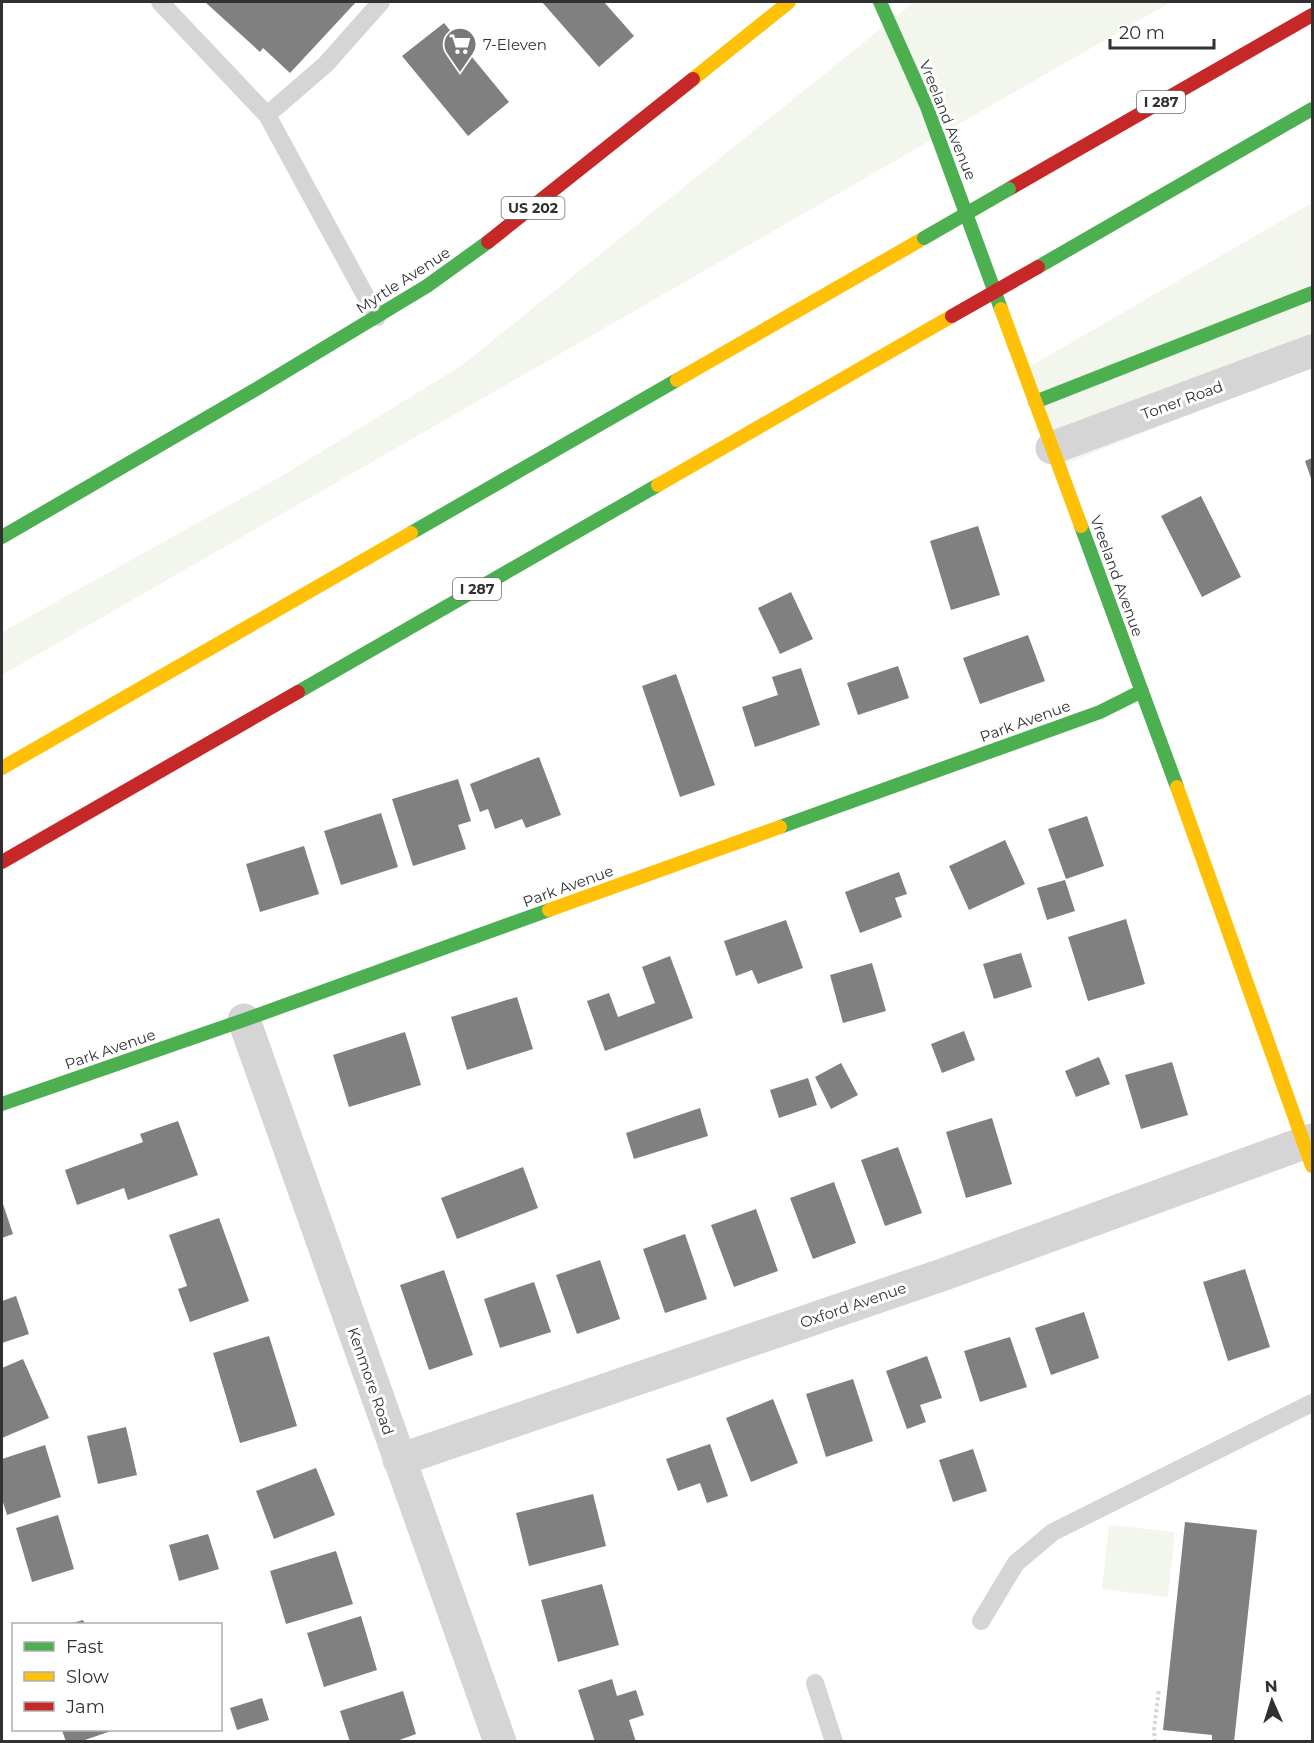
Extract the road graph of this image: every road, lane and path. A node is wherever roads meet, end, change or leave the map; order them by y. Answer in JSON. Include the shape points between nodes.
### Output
{"nodes":[{"id":1,"x":160,"y":2,"type":"edge"},
{"id":2,"x":381,"y":2,"type":"edge"},
{"id":3,"x":789,"y":2,"type":"edge"},
{"id":4,"x":880,"y":2,"type":"edge"},
{"id":5,"x":1312,"y":15,"type":"edge"},
{"id":6,"x":1312,"y":110,"type":"edge"},
{"id":7,"x":267,"y":115,"type":"junction"},
{"id":8,"x":1312,"y":293,"type":"edge"},
{"id":9,"x":377,"y":317,"type":"junction"},
{"id":10,"x":1312,"y":351,"type":"edge"},
{"id":11,"x":1035,"y":402,"type":"junction"},
{"id":12,"x":1052,"y":448,"type":"junction"},
{"id":13,"x":2,"y":537,"type":"edge"},
{"id":14,"x":1142,"y":691,"type":"junction"},
{"id":15,"x":2,"y":768,"type":"edge"},
{"id":16,"x":2,"y":862,"type":"edge"},
{"id":17,"x":244,"y":1020,"type":"junction"},
{"id":18,"x":2,"y":1104,"type":"edge"},
{"id":19,"x":1310,"y":1149,"type":"edge"},
{"id":20,"x":1312,"y":1403,"type":"edge"},
{"id":21,"x":399,"y":1460,"type":"junction"},
{"id":22,"x":981,"y":1621,"type":"dead end"},
{"id":23,"x":815,"y":1683,"type":"dead end"},
{"id":24,"x":1159,"y":1689,"type":"dead end"},
{"id":25,"x":500,"y":1742,"type":"edge"},
{"id":26,"x":834,"y":1742,"type":"edge"},
{"id":27,"x":1155,"y":1742,"type":"edge"}],
"edges":[{"from":1,"to":7,"type":"lane"},
{"from":2,"to":7,"type":"lane","via":[[326,64]]},
{"from":3,"to":9,"type":"main road","name":"Myrtle Avenue","number":"US 202","via":[[510,226]]},
{"from":4,"to":11,"type":"main road","name":"Vreeland Avenue","via":[[927,107]]},
{"from":5,"to":15,"type":"main road","number":"I 287","bridge":true},
{"from":6,"to":16,"type":"main road","number":"I 287","bridge":true},
{"from":7,"to":9,"type":"lane"},
{"from":8,"to":11,"type":"main road"},
{"from":9,"to":13,"type":"main road","name":"Myrtle Avenue","number":"US 202"},
{"from":10,"to":12,"type":"street","name":"Toner Road"},
{"from":11,"to":12,"type":"main road","name":"Vreeland Avenue"},
{"from":12,"to":14,"type":"main road","name":"Vreeland Avenue"},
{"from":14,"to":17,"type":"main road","name":"Park Avenue","via":[[1100,712]]},
{"from":14,"to":19,"type":"main road","name":"Vreeland Avenue"},
{"from":17,"to":18,"type":"main road","name":"Park Avenue"},
{"from":17,"to":21,"type":"street","name":"Kenmore Road"},
{"from":19,"to":21,"type":"street","name":"Oxford Avenue"},
{"from":20,"to":22,"type":"lane","via":[[1053,1532],[1016,1563]]},
{"from":21,"to":25,"type":"street","name":"Kenmore Road"},
{"from":23,"to":26,"type":"lane"},
{"from":24,"to":27,"type":"path"}]}
